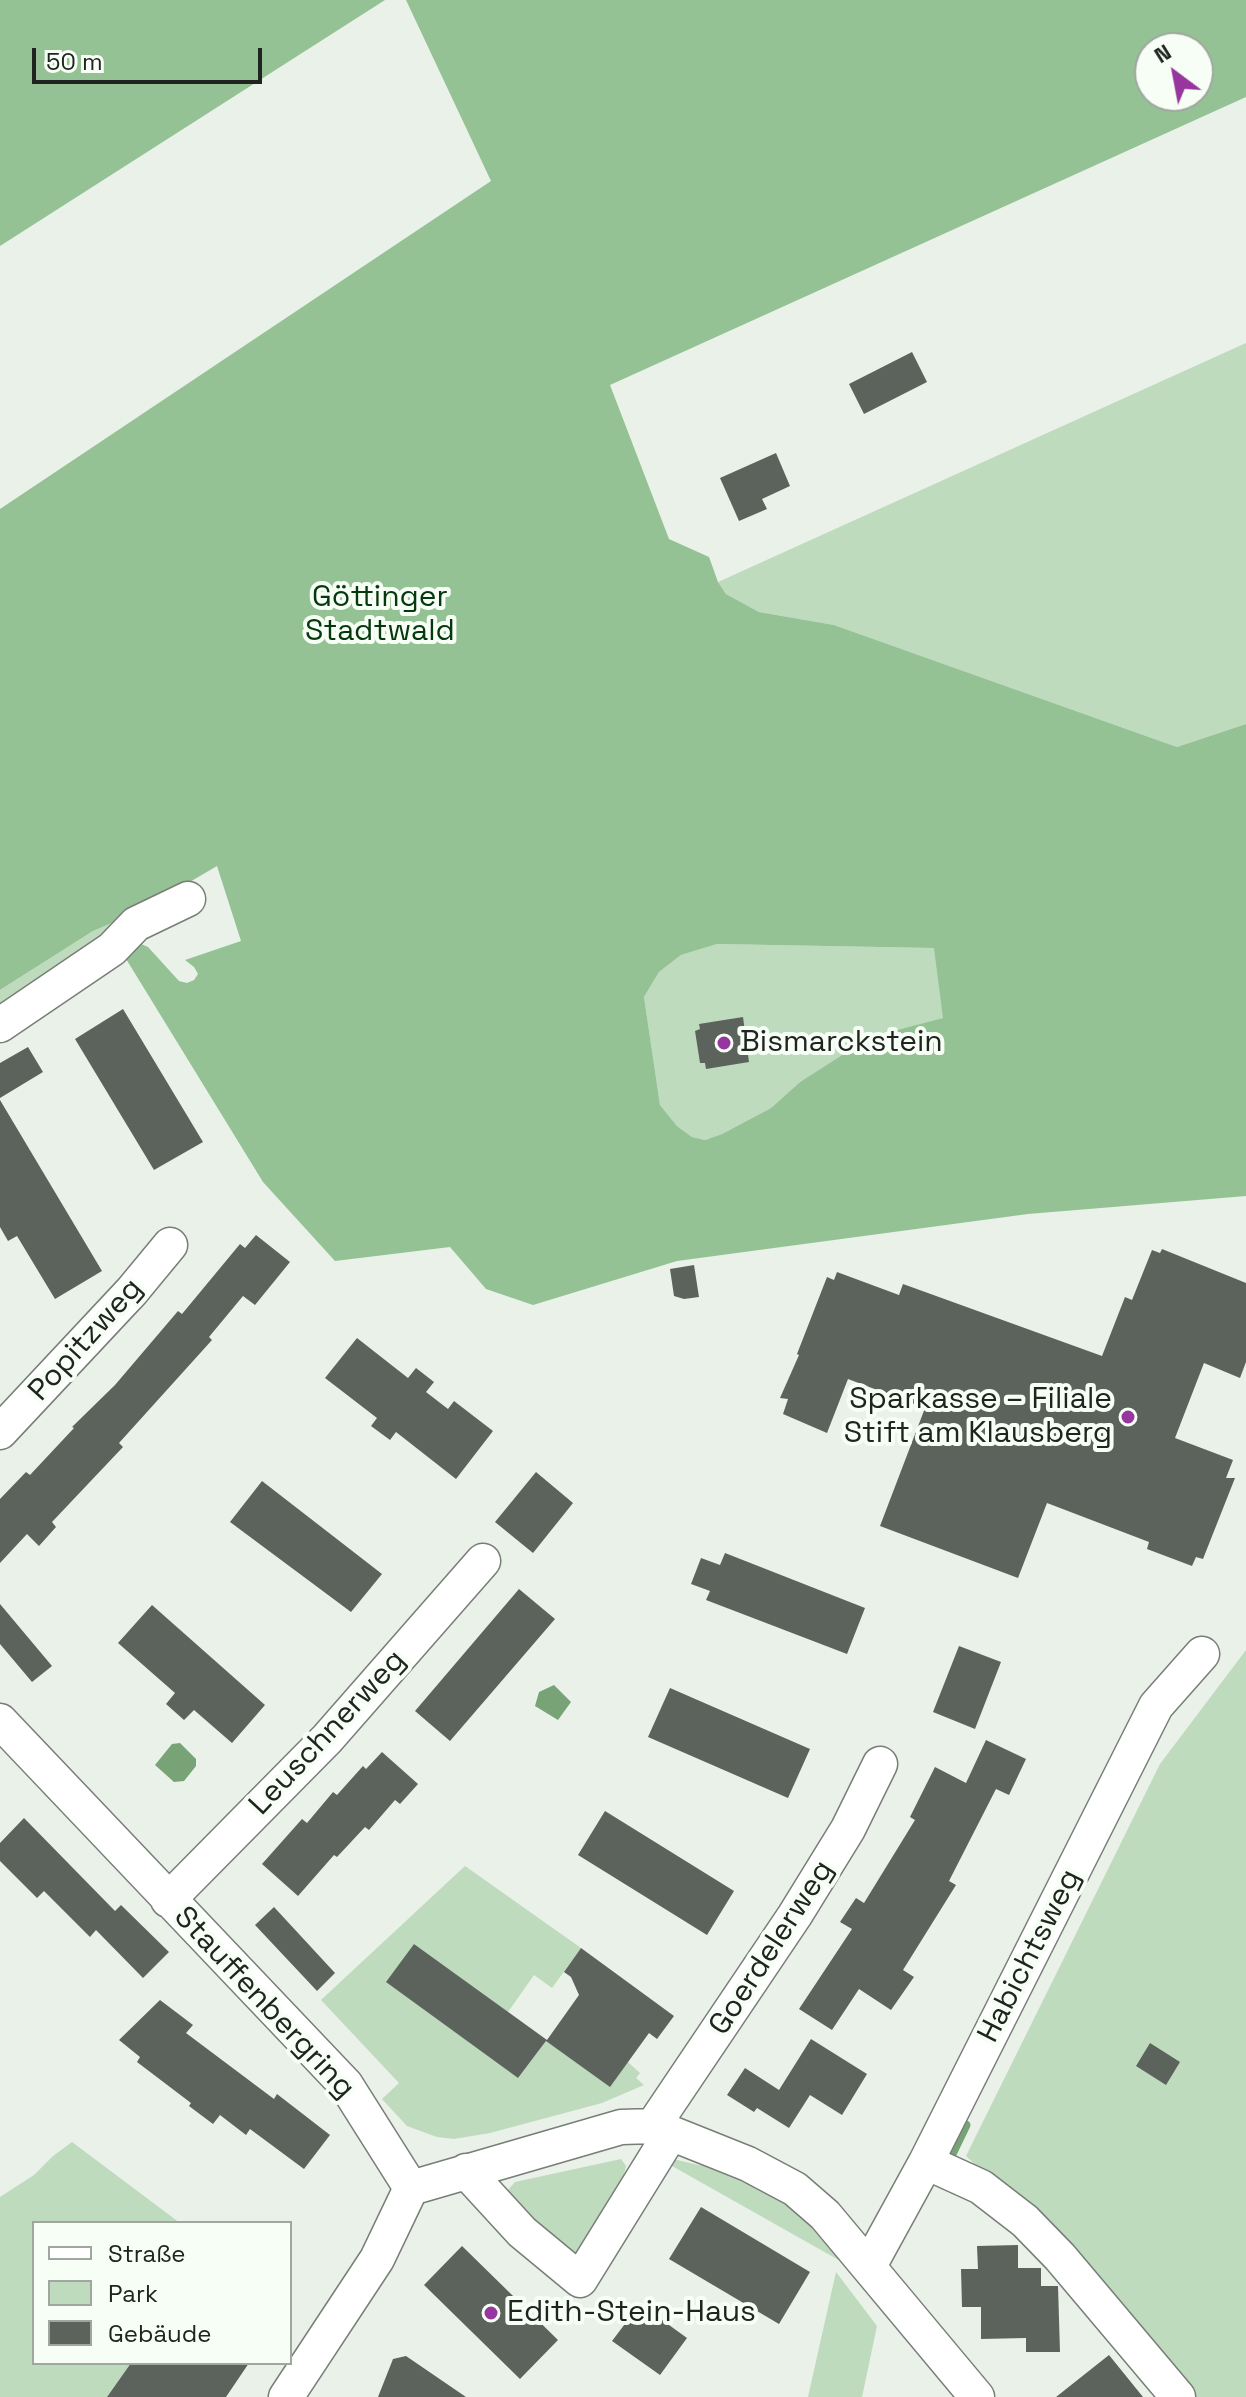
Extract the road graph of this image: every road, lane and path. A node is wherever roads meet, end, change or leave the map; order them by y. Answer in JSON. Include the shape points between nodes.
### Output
{"nodes":[{"id":1,"x":188,"y":899,"type":"dead end"},
{"id":2,"x":0,"y":1025,"type":"edge"},
{"id":3,"x":170,"y":1245,"type":"dead end"},
{"id":4,"x":0,"y":1432,"type":"edge"},
{"id":5,"x":483,"y":1561,"type":"dead end"},
{"id":6,"x":1202,"y":1654,"type":"dead end"},
{"id":7,"x":0,"y":1721,"type":"edge"},
{"id":8,"x":880,"y":1764,"type":"dead end"},
{"id":9,"x":168,"y":1900,"type":"junction"},
{"id":10,"x":662,"y":2130,"type":"junction"},
{"id":11,"x":926,"y":2162,"type":"junction"},
{"id":12,"x":466,"y":2171,"type":"junction"},
{"id":13,"x":411,"y":2188,"type":"junction"},
{"id":14,"x":869,"y":2266,"type":"junction"},
{"id":15,"x":286,"y":2397,"type":"edge"},
{"id":16,"x":977,"y":2397,"type":"edge"},
{"id":17,"x":1178,"y":2397,"type":"edge"}],
"edges":[{"from":1,"to":2,"type":"street","via":[[136,924],[112,949]]},
{"from":3,"to":4,"type":"street","name":"Popitzweg"},
{"from":5,"to":9,"type":"street","name":"Leuschnerweg","via":[[327,1739]]},
{"from":6,"to":11,"type":"street","name":"Habichtsweg","via":[[1156,1706]]},
{"from":7,"to":9,"type":"street","name":"Stauffenbergring"},
{"from":8,"to":10,"type":"street","name":"Goerdelerweg","via":[[848,1829]]},
{"from":9,"to":13,"type":"street","name":"Stauffenbergring","via":[[346,2085]]},
{"from":10,"to":12,"type":"street","via":[[621,2127]]},
{"from":10,"to":12,"type":"street","name":"Goerdelerweg","via":[[580,2280],[522,2232]]},
{"from":10,"to":14,"type":"street","via":[[795,2189]]},
{"from":11,"to":14,"type":"street","name":"Habichtsweg"},
{"from":11,"to":17,"type":"street","via":[[981,2187],[1025,2221]]},
{"from":12,"to":13,"type":"street"},
{"from":13,"to":15,"type":"street","via":[[377,2259]]},
{"from":14,"to":16,"type":"street"}]}
